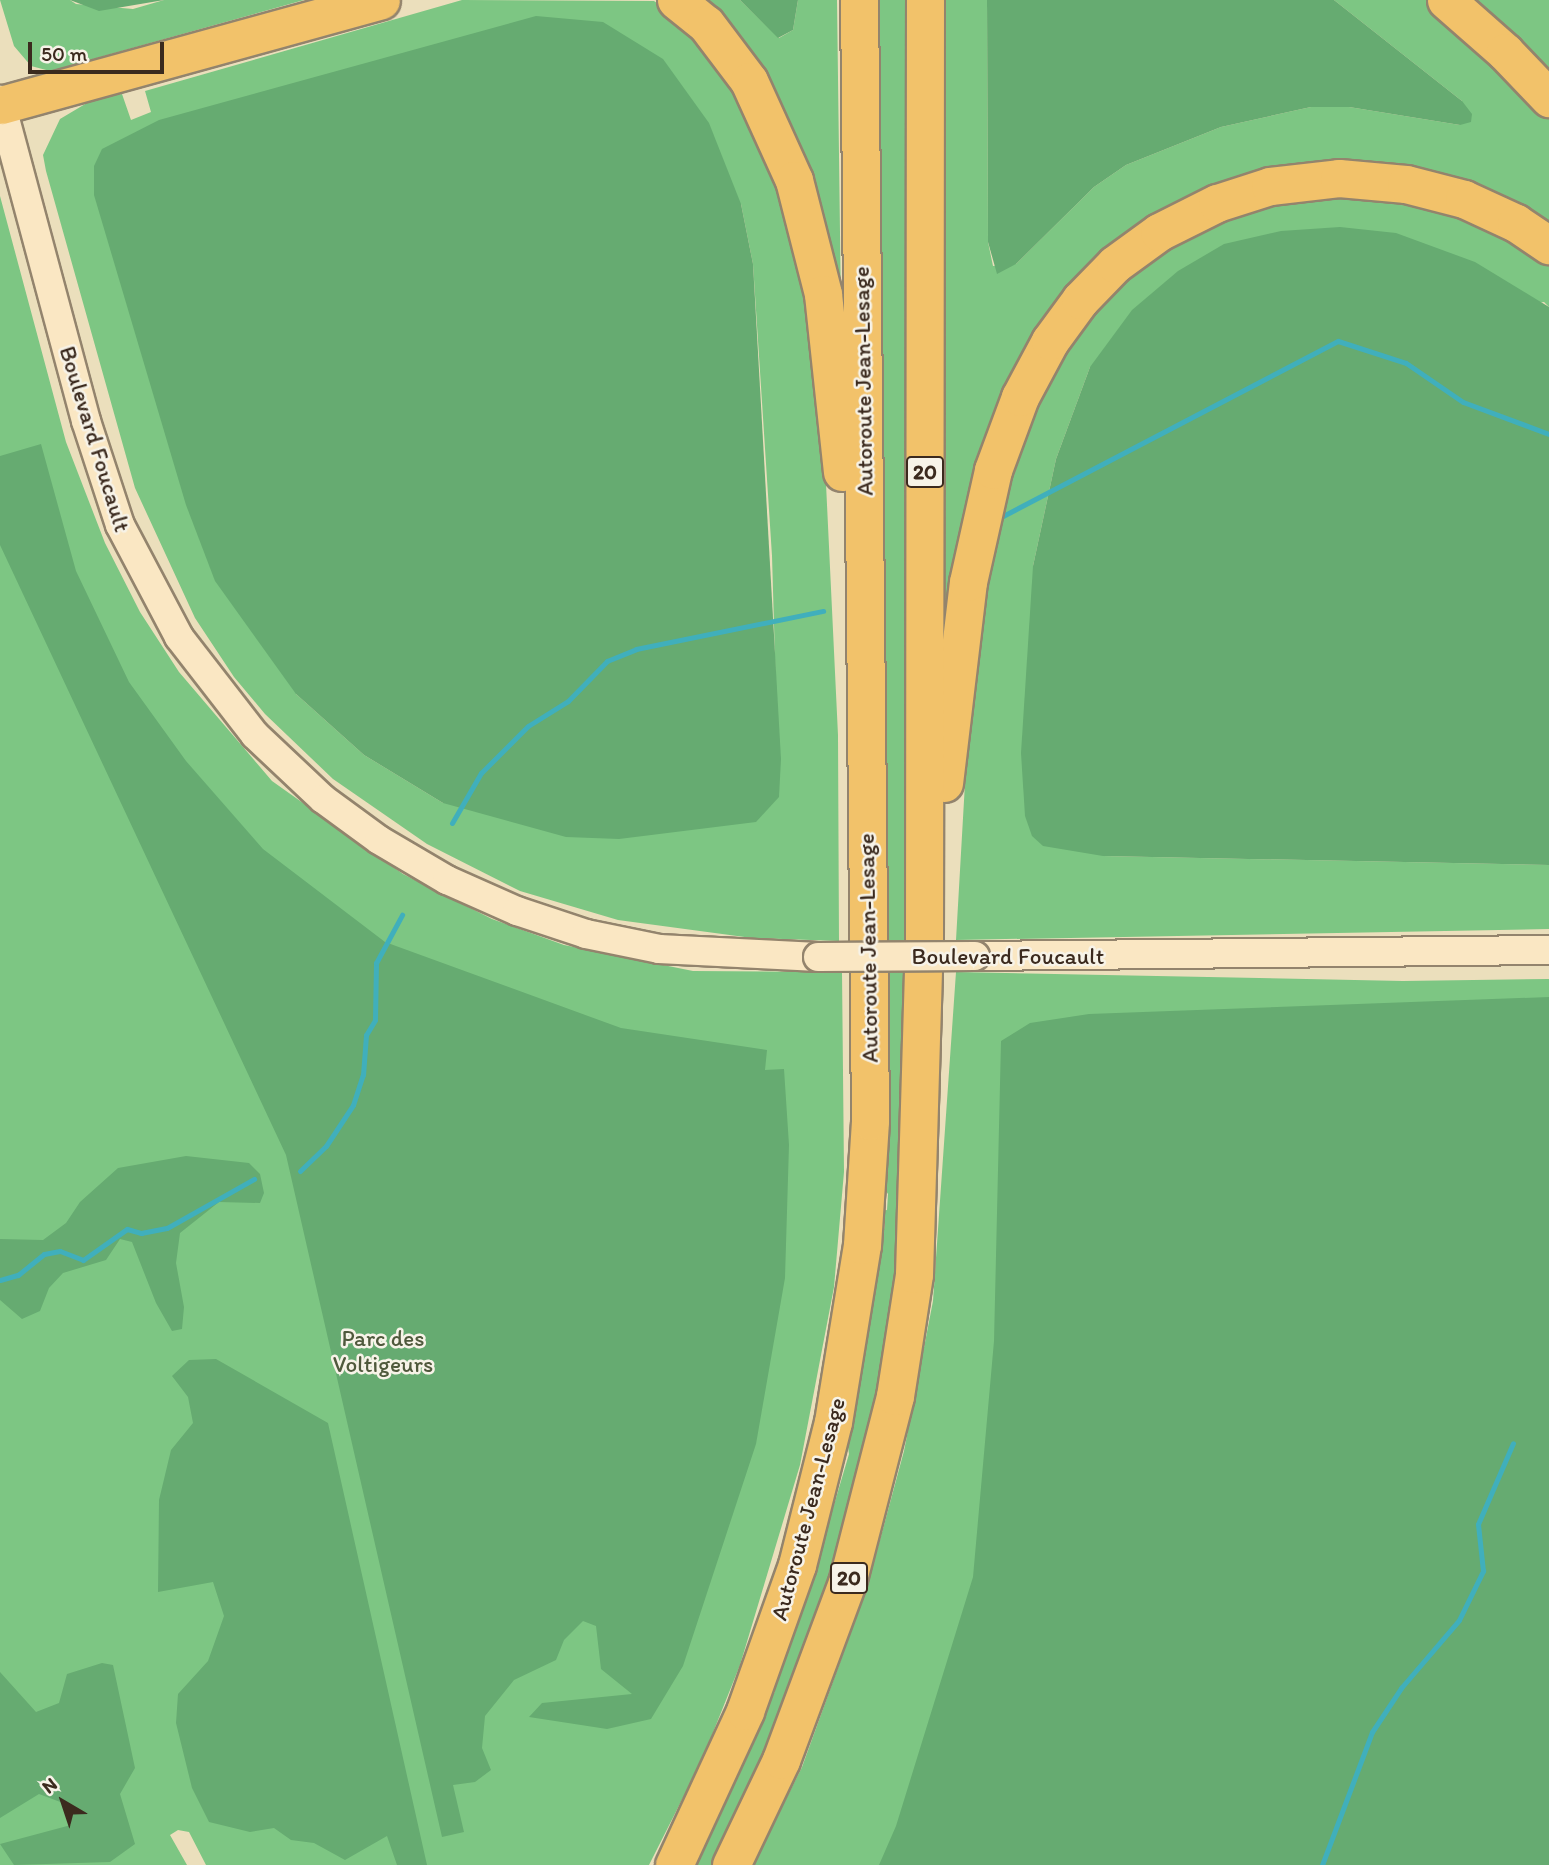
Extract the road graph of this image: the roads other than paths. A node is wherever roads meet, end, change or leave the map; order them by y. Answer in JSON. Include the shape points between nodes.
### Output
{"nodes":[{"id":1,"x":381,"y":0,"type":"edge"},
{"id":2,"x":677,"y":0,"type":"edge"},
{"id":3,"x":859,"y":0,"type":"edge"},
{"id":4,"x":925,"y":0,"type":"edge"},
{"id":5,"x":1446,"y":0,"type":"edge"},
{"id":6,"x":1549,"y":98,"type":"edge"},
{"id":7,"x":1,"y":103,"type":"edge"},
{"id":8,"x":1549,"y":245,"type":"edge"},
{"id":9,"x":866,"y":699,"type":"junction"},
{"id":10,"x":924,"y":944,"type":"junction"},
{"id":11,"x":1549,"y":950,"type":"edge"},
{"id":12,"x":674,"y":1865,"type":"edge"},
{"id":13,"x":731,"y":1865,"type":"edge"}],
"edges":[{"from":1,"to":7,"type":"highway"},
{"from":2,"to":9,"type":"highway","via":[[718,38],[758,96],[781,144],[805,216],[826,313]]},
{"from":3,"to":9,"type":"highway","name":"Autoroute Jean-Lesage","number":"20"},
{"from":4,"to":10,"type":"highway","number":"20"},
{"from":5,"to":6,"type":"highway","via":[[1506,51]]},
{"from":7,"to":11,"type":"street","name":"Boulevard Foucault","bridge":true,"via":[[94,452],[123,532],[179,637],[223,699],[266,747],[323,799],[386,845],[447,880],[517,911],[586,934],[721,956]]},
{"from":8,"to":10,"type":"highway","via":[[1499,214],[1445,194],[1387,181],[1322,178],[1252,191],[1188,216],[1129,253],[1091,287],[1055,333],[1030,376],[985,499],[967,595]]},
{"from":9,"to":12,"type":"highway","name":"Autoroute Jean-Lesage","number":"20","via":[[869,1142],[853,1315],[818,1490],[785,1604],[734,1738]]},
{"from":10,"to":13,"type":"highway","number":"20","via":[[917,1232],[895,1396],[830,1634],[777,1770]]}]}
